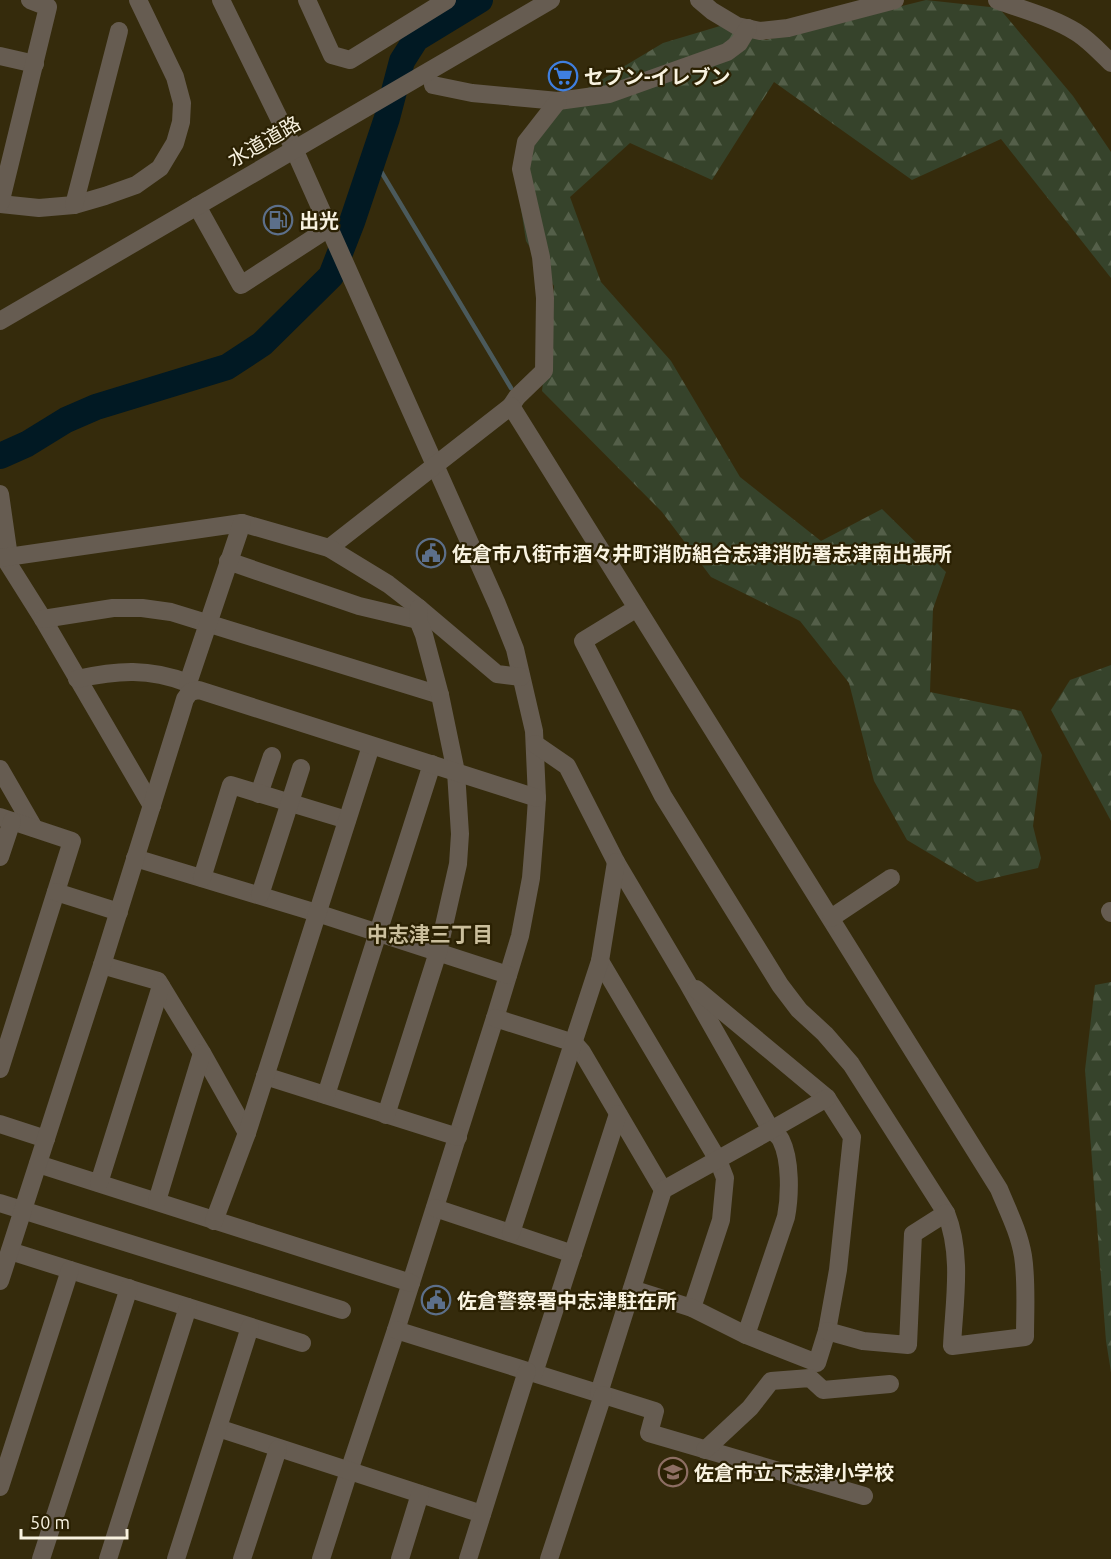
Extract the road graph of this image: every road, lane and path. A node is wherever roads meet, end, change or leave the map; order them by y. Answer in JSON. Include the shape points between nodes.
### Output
{"nodes":[{"id":1,"x":30,"y":0,"type":"edge"},
{"id":2,"x":138,"y":0,"type":"edge"},
{"id":3,"x":222,"y":0,"type":"edge"},
{"id":4,"x":307,"y":0,"type":"edge"},
{"id":5,"x":447,"y":0,"type":"edge"},
{"id":6,"x":551,"y":0,"type":"edge"},
{"id":7,"x":699,"y":0,"type":"edge"},
{"id":8,"x":895,"y":0,"type":"edge"},
{"id":9,"x":997,"y":0,"type":"edge"},
{"id":10,"x":748,"y":28,"type":"junction"},
{"id":11,"x":119,"y":31,"type":"dead end"},
{"id":12,"x":0,"y":56,"type":"edge"},
{"id":13,"x":1111,"y":63,"type":"edge"},
{"id":14,"x":35,"y":64,"type":"junction"},
{"id":15,"x":425,"y":81,"type":"junction"},
{"id":16,"x":558,"y":101,"type":"junction"},
{"id":17,"x":294,"y":149,"type":"junction"},
{"id":18,"x":0,"y":204,"type":"edge"},
{"id":19,"x":74,"y":205,"type":"junction"},
{"id":20,"x":197,"y":206,"type":"junction"},
{"id":21,"x":329,"y":228,"type":"junction"},
{"id":22,"x":0,"y":321,"type":"edge"},
{"id":23,"x":511,"y":406,"type":"junction"},
{"id":24,"x":436,"y":466,"type":"junction"},
{"id":25,"x":0,"y":494,"type":"edge"},
{"id":26,"x":242,"y":523,"type":"junction"},
{"id":27,"x":329,"y":549,"type":"junction"},
{"id":28,"x":4,"y":558,"type":"edge"},
{"id":29,"x":228,"y":561,"type":"junction"},
{"id":30,"x":638,"y":608,"type":"junction"},
{"id":31,"x":419,"y":614,"type":"junction"},
{"id":32,"x":43,"y":619,"type":"junction"},
{"id":33,"x":209,"y":623,"type":"junction"},
{"id":34,"x":521,"y":677,"type":"junction"},
{"id":35,"x":77,"y":679,"type":"junction"},
{"id":36,"x":189,"y":687,"type":"junction"},
{"id":37,"x":440,"y":695,"type":"junction"},
{"id":38,"x":535,"y":744,"type":"junction"},
{"id":39,"x":371,"y":746,"type":"junction"},
{"id":40,"x":272,"y":756,"type":"dead end"},
{"id":41,"x":432,"y":764,"type":"junction"},
{"id":42,"x":301,"y":768,"type":"dead end"},
{"id":43,"x":0,"y":769,"type":"edge"},
{"id":44,"x":456,"y":772,"type":"junction"},
{"id":45,"x":259,"y":794,"type":"junction"},
{"id":46,"x":537,"y":798,"type":"junction"},
{"id":47,"x":290,"y":803,"type":"junction"},
{"id":48,"x":152,"y":806,"type":"junction"},
{"id":49,"x":6,"y":819,"type":"edge"},
{"id":50,"x":347,"y":820,"type":"junction"},
{"id":51,"x":34,"y":828,"type":"junction"},
{"id":52,"x":0,"y":857,"type":"edge"},
{"id":53,"x":135,"y":858,"type":"junction"},
{"id":54,"x":616,"y":862,"type":"junction"},
{"id":55,"x":202,"y":878,"type":"junction"},
{"id":56,"x":891,"y":878,"type":"dead end"},
{"id":57,"x":56,"y":892,"type":"junction"},
{"id":58,"x":260,"y":896,"type":"junction"},
{"id":59,"x":119,"y":912,"type":"junction"},
{"id":60,"x":317,"y":913,"type":"junction"},
{"id":61,"x":831,"y":918,"type":"junction"},
{"id":62,"x":378,"y":933,"type":"junction"},
{"id":63,"x":438,"y":952,"type":"junction"},
{"id":64,"x":600,"y":961,"type":"junction"},
{"id":65,"x":102,"y":965,"type":"junction"},
{"id":66,"x":508,"y":975,"type":"junction"},
{"id":67,"x":687,"y":982,"type":"junction"},
{"id":68,"x":161,"y":986,"type":"junction"},
{"id":69,"x":495,"y":1018,"type":"junction"},
{"id":70,"x":574,"y":1043,"type":"junction"},
{"id":71,"x":202,"y":1053,"type":"junction"},
{"id":72,"x":0,"y":1070,"type":"edge"},
{"id":73,"x":265,"y":1076,"type":"junction"},
{"id":74,"x":326,"y":1095,"type":"junction"},
{"id":75,"x":827,"y":1098,"type":"junction"},
{"id":76,"x":386,"y":1114,"type":"junction"},
{"id":77,"x":618,"y":1114,"type":"junction"},
{"id":78,"x":0,"y":1124,"type":"edge"},
{"id":79,"x":771,"y":1130,"type":"junction"},
{"id":80,"x":247,"y":1133,"type":"junction"},
{"id":81,"x":458,"y":1137,"type":"junction"},
{"id":82,"x":45,"y":1139,"type":"junction"},
{"id":83,"x":718,"y":1160,"type":"junction"},
{"id":84,"x":38,"y":1164,"type":"junction"},
{"id":85,"x":99,"y":1183,"type":"junction"},
{"id":86,"x":663,"y":1190,"type":"junction"},
{"id":87,"x":156,"y":1202,"type":"junction"},
{"id":88,"x":0,"y":1203,"type":"edge"},
{"id":89,"x":435,"y":1209,"type":"junction"},
{"id":90,"x":23,"y":1210,"type":"junction"},
{"id":91,"x":946,"y":1213,"type":"junction"},
{"id":92,"x":214,"y":1221,"type":"junction"},
{"id":93,"x":511,"y":1233,"type":"junction"},
{"id":94,"x":10,"y":1251,"type":"junction"},
{"id":95,"x":573,"y":1254,"type":"junction"},
{"id":96,"x":70,"y":1270,"type":"junction"},
{"id":97,"x":0,"y":1281,"type":"edge"},
{"id":98,"x":411,"y":1283,"type":"junction"},
{"id":99,"x":129,"y":1288,"type":"junction"},
{"id":100,"x":632,"y":1288,"type":"junction"},
{"id":101,"x":188,"y":1307,"type":"junction"},
{"id":102,"x":692,"y":1308,"type":"junction"},
{"id":103,"x":342,"y":1310,"type":"dead end"},
{"id":104,"x":250,"y":1327,"type":"junction"},
{"id":105,"x":396,"y":1330,"type":"junction"},
{"id":106,"x":827,"y":1330,"type":"junction"},
{"id":107,"x":746,"y":1335,"type":"junction"},
{"id":108,"x":302,"y":1343,"type":"dead end"},
{"id":109,"x":813,"y":1371,"type":"junction"},
{"id":110,"x":531,"y":1372,"type":"junction"},
{"id":111,"x":890,"y":1384,"type":"dead end"},
{"id":112,"x":601,"y":1394,"type":"junction"},
{"id":113,"x":218,"y":1428,"type":"junction"},
{"id":114,"x":278,"y":1449,"type":"junction"},
{"id":115,"x":705,"y":1450,"type":"junction"},
{"id":116,"x":349,"y":1471,"type":"junction"},
{"id":117,"x":0,"y":1487,"type":"edge"},
{"id":118,"x":420,"y":1494,"type":"junction"},
{"id":119,"x":864,"y":1496,"type":"dead end"},
{"id":120,"x":482,"y":1515,"type":"junction"},
{"id":121,"x":41,"y":1559,"type":"edge"},
{"id":122,"x":108,"y":1559,"type":"edge"},
{"id":123,"x":176,"y":1559,"type":"edge"},
{"id":124,"x":242,"y":1559,"type":"edge"},
{"id":125,"x":321,"y":1559,"type":"edge"},
{"id":126,"x":400,"y":1559,"type":"edge"},
{"id":127,"x":468,"y":1559,"type":"edge"},
{"id":128,"x":549,"y":1559,"type":"edge"}],
"edges":[{"from":1,"to":14,"type":"street","via":[[48,7]]},
{"from":2,"to":19,"type":"street","via":[[175,77],[182,103],[175,143],[160,168],[136,185]]},
{"from":3,"to":17,"type":"street"},
{"from":4,"to":5,"type":"street","via":[[332,55],[350,60]]},
{"from":6,"to":15,"type":"street","name":"水道道路"},
{"from":7,"to":10,"type":"street","via":[[737,26]]},
{"from":8,"to":10,"type":"street","via":[[788,28]]},
{"from":9,"to":13,"type":"street","via":[[1059,23],[1077,33]]},
{"from":10,"to":16,"type":"street","via":[[739,43],[727,52],[609,94]]},
{"from":11,"to":19,"type":"street"},
{"from":12,"to":14,"type":"street"},
{"from":14,"to":18,"type":"street"},
{"from":15,"to":16,"type":"street","via":[[472,93]]},
{"from":15,"to":17,"type":"street","name":"水道道路","via":[[382,97]]},
{"from":16,"to":23,"type":"street","via":[[526,142],[521,169],[541,257],[544,370]]},
{"from":17,"to":20,"type":"street","name":"水道道路"},
{"from":17,"to":21,"type":"street"},
{"from":18,"to":19,"type":"street","via":[[39,208]]},
{"from":20,"to":21,"type":"street","via":[[241,285]]},
{"from":20,"to":22,"type":"street","name":"水道道路"},
{"from":21,"to":24,"type":"street"},
{"from":23,"to":24,"type":"street"},
{"from":23,"to":30,"type":"street"},
{"from":24,"to":27,"type":"street"},
{"from":24,"to":34,"type":"street","via":[[515,648]]},
{"from":25,"to":28,"type":"street"},
{"from":26,"to":27,"type":"street"},
{"from":26,"to":28,"type":"street"},
{"from":26,"to":29,"type":"street"},
{"from":27,"to":31,"type":"street","via":[[388,584]]},
{"from":28,"to":32,"type":"street"},
{"from":29,"to":31,"type":"street","via":[[359,606]]},
{"from":29,"to":33,"type":"street"},
{"from":30,"to":61,"type":"street"},
{"from":30,"to":91,"type":"street","via":[[584,641],[663,796],[780,985],[851,1064]]},
{"from":31,"to":34,"type":"street","via":[[497,674]]},
{"from":31,"to":37,"type":"street"},
{"from":32,"to":33,"type":"street","via":[[113,608],[142,608]]},
{"from":32,"to":35,"type":"street"},
{"from":33,"to":36,"type":"street"},
{"from":33,"to":37,"type":"street"},
{"from":34,"to":38,"type":"street"},
{"from":35,"to":36,"type":"street","via":[[136,671],[176,679]]},
{"from":35,"to":48,"type":"street"},
{"from":36,"to":39,"type":"street"},
{"from":36,"to":48,"type":"street"},
{"from":37,"to":44,"type":"street"},
{"from":38,"to":46,"type":"street"},
{"from":38,"to":54,"type":"street","via":[[567,766]]},
{"from":39,"to":41,"type":"street"},
{"from":39,"to":50,"type":"street"},
{"from":40,"to":45,"type":"street"},
{"from":41,"to":44,"type":"street"},
{"from":41,"to":62,"type":"street"},
{"from":42,"to":47,"type":"street"},
{"from":43,"to":51,"type":"street"},
{"from":44,"to":46,"type":"street"},
{"from":44,"to":63,"type":"street","via":[[458,864]]},
{"from":45,"to":47,"type":"street"},
{"from":45,"to":55,"type":"street","via":[[231,785]]},
{"from":46,"to":66,"type":"street","via":[[531,878]]},
{"from":47,"to":50,"type":"street"},
{"from":47,"to":58,"type":"street"},
{"from":48,"to":53,"type":"street"},
{"from":49,"to":51,"type":"street"},
{"from":49,"to":52,"type":"street"},
{"from":50,"to":60,"type":"street"},
{"from":51,"to":57,"type":"street","via":[[72,841]]},
{"from":53,"to":55,"type":"street"},
{"from":53,"to":59,"type":"street"},
{"from":54,"to":64,"type":"street"},
{"from":54,"to":67,"type":"street"},
{"from":55,"to":58,"type":"street"},
{"from":56,"to":61,"type":"street"},
{"from":57,"to":59,"type":"street"},
{"from":57,"to":72,"type":"street"},
{"from":58,"to":60,"type":"street"},
{"from":59,"to":65,"type":"street"},
{"from":60,"to":62,"type":"street"},
{"from":60,"to":73,"type":"street"},
{"from":61,"to":91,"type":"street","via":[[999,1189],[1023,1255],[1025,1337],[951,1346],[955,1247]]},
{"from":62,"to":63,"type":"street"},
{"from":62,"to":74,"type":"street"},
{"from":63,"to":66,"type":"street"},
{"from":63,"to":76,"type":"street"},
{"from":64,"to":70,"type":"street"},
{"from":64,"to":83,"type":"street"},
{"from":65,"to":68,"type":"street","via":[[158,981]]},
{"from":65,"to":82,"type":"street"},
{"from":66,"to":69,"type":"street"},
{"from":67,"to":75,"type":"street"},
{"from":67,"to":79,"type":"street"},
{"from":68,"to":71,"type":"street"},
{"from":68,"to":85,"type":"street"},
{"from":69,"to":70,"type":"street"},
{"from":69,"to":81,"type":"street"},
{"from":70,"to":77,"type":"street"},
{"from":70,"to":93,"type":"street"},
{"from":71,"to":80,"type":"street"},
{"from":71,"to":87,"type":"street"},
{"from":73,"to":74,"type":"street"},
{"from":73,"to":80,"type":"street"},
{"from":74,"to":76,"type":"street"},
{"from":75,"to":79,"type":"street"},
{"from":75,"to":106,"type":"street","via":[[852,1137],[838,1270]]},
{"from":76,"to":81,"type":"street"},
{"from":77,"to":86,"type":"street"},
{"from":77,"to":95,"type":"street"},
{"from":78,"to":82,"type":"street"},
{"from":79,"to":83,"type":"street"},
{"from":79,"to":107,"type":"street","via":[[781,1138],[785,1152],[788,1206]]},
{"from":80,"to":92,"type":"street"},
{"from":81,"to":89,"type":"street"},
{"from":82,"to":84,"type":"street"},
{"from":83,"to":86,"type":"street"},
{"from":83,"to":102,"type":"street","via":[[725,1178],[721,1220]]},
{"from":84,"to":85,"type":"street"},
{"from":84,"to":90,"type":"street"},
{"from":85,"to":87,"type":"street"},
{"from":86,"to":100,"type":"street"},
{"from":87,"to":92,"type":"street"},
{"from":88,"to":90,"type":"street"},
{"from":89,"to":93,"type":"street"},
{"from":89,"to":98,"type":"street"},
{"from":90,"to":94,"type":"street"},
{"from":90,"to":103,"type":"street"},
{"from":91,"to":106,"type":"street","via":[[913,1234],[908,1345],[863,1341]]},
{"from":92,"to":98,"type":"street"},
{"from":93,"to":95,"type":"street"},
{"from":94,"to":96,"type":"street"},
{"from":94,"to":97,"type":"street"},
{"from":95,"to":110,"type":"street"},
{"from":96,"to":99,"type":"street"},
{"from":96,"to":117,"type":"street"},
{"from":98,"to":105,"type":"street"},
{"from":99,"to":101,"type":"street"},
{"from":99,"to":121,"type":"street"},
{"from":100,"to":102,"type":"street"},
{"from":100,"to":112,"type":"street"},
{"from":101,"to":104,"type":"street"},
{"from":101,"to":122,"type":"street"},
{"from":102,"to":107,"type":"street"},
{"from":104,"to":108,"type":"street"},
{"from":104,"to":113,"type":"street"},
{"from":105,"to":110,"type":"street"},
{"from":105,"to":116,"type":"street"},
{"from":106,"to":109,"type":"street"},
{"from":107,"to":109,"type":"street"},
{"from":109,"to":111,"type":"street","via":[[823,1390]]},
{"from":109,"to":115,"type":"street","via":[[771,1381],[750,1408]]},
{"from":110,"to":112,"type":"street"},
{"from":110,"to":120,"type":"street"},
{"from":112,"to":115,"type":"street","via":[[655,1411],[649,1433]]},
{"from":112,"to":128,"type":"street"},
{"from":113,"to":114,"type":"street"},
{"from":113,"to":123,"type":"street"},
{"from":114,"to":116,"type":"street"},
{"from":114,"to":124,"type":"street"},
{"from":115,"to":119,"type":"street"},
{"from":116,"to":118,"type":"street"},
{"from":116,"to":125,"type":"street"},
{"from":118,"to":120,"type":"street"},
{"from":118,"to":126,"type":"street"},
{"from":120,"to":127,"type":"street"}]}
